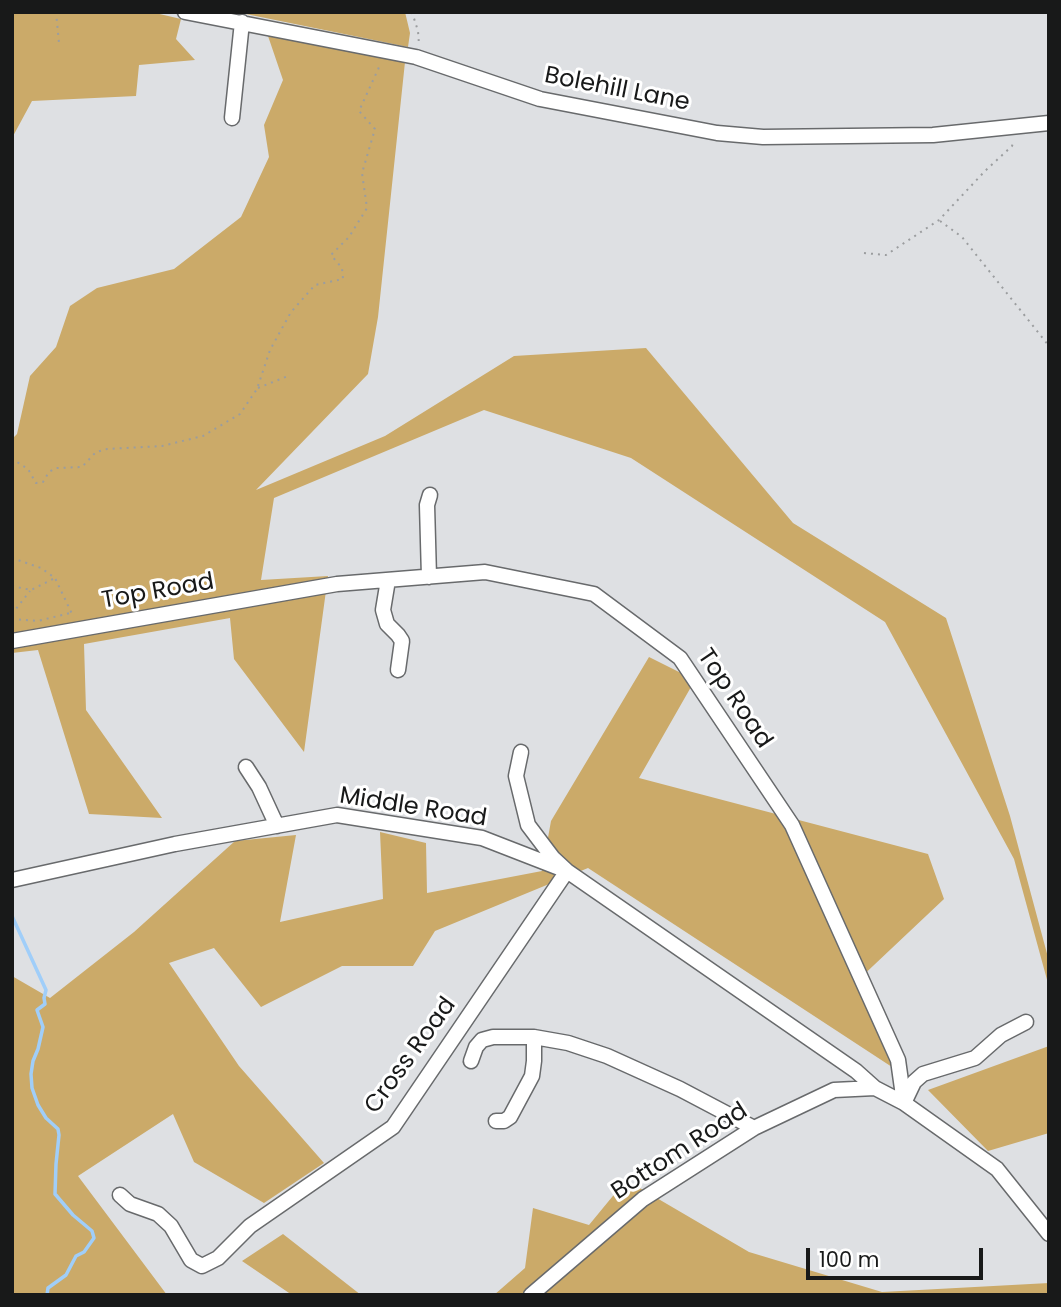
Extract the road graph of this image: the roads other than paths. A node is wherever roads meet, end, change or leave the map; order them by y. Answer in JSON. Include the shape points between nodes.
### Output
{"nodes":[{"id":1,"x":185,"y":12,"type":"edge"},
{"id":2,"x":242,"y":22,"type":"junction"},
{"id":3,"x":232,"y":118,"type":"dead end"},
{"id":4,"x":1049,"y":123,"type":"edge"},
{"id":5,"x":430,"y":495,"type":"dead end"},
{"id":6,"x":429,"y":577,"type":"junction"},
{"id":7,"x":388,"y":580,"type":"junction"},
{"id":8,"x":12,"y":641,"type":"edge"},
{"id":9,"x":398,"y":670,"type":"dead end"},
{"id":10,"x":521,"y":752,"type":"dead end"},
{"id":11,"x":246,"y":767,"type":"dead end"},
{"id":12,"x":277,"y":826,"type":"junction"},
{"id":13,"x":567,"y":871,"type":"junction"},
{"id":14,"x":12,"y":880,"type":"edge"},
{"id":15,"x":1026,"y":1022,"type":"dead end"},
{"id":16,"x":534,"y":1037,"type":"junction"},
{"id":17,"x":471,"y":1061,"type":"dead end"},
{"id":18,"x":875,"y":1088,"type":"junction"},
{"id":19,"x":904,"y":1103,"type":"junction"},
{"id":20,"x":496,"y":1121,"type":"dead end"},
{"id":21,"x":754,"y":1128,"type":"junction"},
{"id":22,"x":120,"y":1195,"type":"dead end"},
{"id":23,"x":1049,"y":1234,"type":"edge"},
{"id":24,"x":531,"y":1295,"type":"edge"}],
"edges":[{"from":1,"to":2,"type":"street","name":"Bolehill Lane"},
{"from":2,"to":3,"type":"street"},
{"from":2,"to":4,"type":"street","name":"Bolehill Lane","via":[[416,57],[540,99],[717,133],[763,137],[933,135]]},
{"from":5,"to":6,"type":"street"},
{"from":6,"to":7,"type":"street","name":"Top Road"},
{"from":6,"to":19,"type":"street","name":"Top Road","via":[[485,572],[594,594],[680,657],[792,825],[898,1060]]},
{"from":7,"to":8,"type":"street","name":"Top Road","via":[[337,584]]},
{"from":7,"to":9,"type":"street","via":[[383,610],[387,624],[402,641]]},
{"from":10,"to":13,"type":"street","via":[[516,776],[528,825]]},
{"from":11,"to":12,"type":"street"},
{"from":12,"to":13,"type":"street","name":"Middle Road","via":[[337,815],[350,817],[482,838]]},
{"from":12,"to":14,"type":"street","name":"Middle Road"},
{"from":13,"to":18,"type":"street","name":"Middle Road"},
{"from":13,"to":22,"type":"street","name":"Cross Road","via":[[393,1127],[250,1226],[218,1258],[202,1266],[191,1260],[171,1226],[158,1214],[130,1204]]},
{"from":15,"to":19,"type":"street","via":[[975,1058],[923,1074]]},
{"from":16,"to":17,"type":"street","via":[[482,1040]]},
{"from":16,"to":20,"type":"street","via":[[532,1076],[510,1117]]},
{"from":16,"to":21,"type":"street","via":[[607,1056]]},
{"from":18,"to":19,"type":"street","name":"Middle Road"},
{"from":18,"to":21,"type":"street","name":"Bottom Road","via":[[834,1090]]},
{"from":19,"to":23,"type":"street","via":[[997,1169]]},
{"from":21,"to":24,"type":"street","name":"Bottom Road","via":[[643,1199]]}]}
